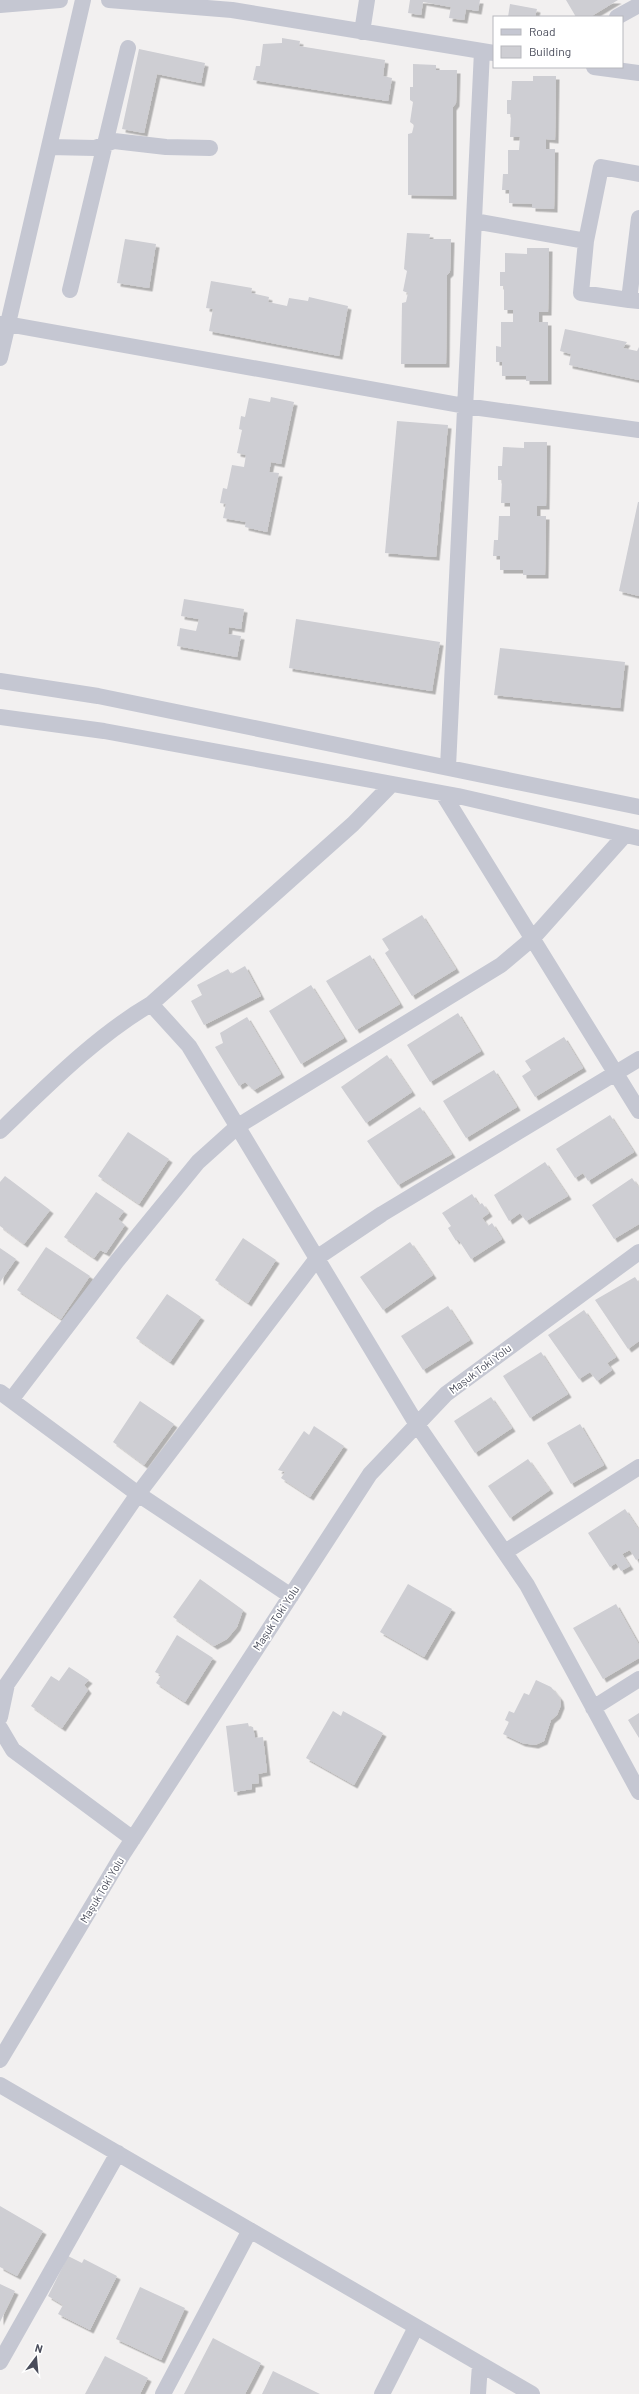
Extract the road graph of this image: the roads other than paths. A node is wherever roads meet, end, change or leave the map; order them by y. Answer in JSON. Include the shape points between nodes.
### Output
{"nodes":[{"id":1,"x":60,"y":0,"type":"edge"},
{"id":2,"x":83,"y":0,"type":"edge"},
{"id":3,"x":109,"y":0,"type":"edge"},
{"id":4,"x":367,"y":0,"type":"edge"},
{"id":5,"x":0,"y":5,"type":"edge"},
{"id":6,"x":233,"y":5,"type":"edge"},
{"id":7,"x":639,"y":5,"type":"edge"},
{"id":8,"x":619,"y":16,"type":"edge"},
{"id":9,"x":362,"y":32,"type":"junction"},
{"id":10,"x":128,"y":48,"type":"dead end"},
{"id":11,"x":488,"y":52,"type":"edge"},
{"id":12,"x":602,"y":68,"type":"edge"},
{"id":13,"x":639,"y":73,"type":"edge"},
{"id":14,"x":104,"y":144,"type":"junction"},
{"id":15,"x":49,"y":147,"type":"junction"},
{"id":16,"x":210,"y":148,"type":"dead end"},
{"id":17,"x":639,"y":174,"type":"edge"},
{"id":18,"x":639,"y":218,"type":"edge"},
{"id":19,"x":474,"y":221,"type":"junction"},
{"id":20,"x":586,"y":241,"type":"junction"},
{"id":21,"x":70,"y":290,"type":"dead end"},
{"id":22,"x":634,"y":300,"type":"edge"},
{"id":23,"x":3,"y":324,"type":"edge"},
{"id":24,"x":0,"y":358,"type":"edge"},
{"id":25,"x":465,"y":406,"type":"junction"},
{"id":26,"x":639,"y":430,"type":"edge"},
{"id":27,"x":0,"y":681,"type":"edge"},
{"id":28,"x":0,"y":717,"type":"edge"},
{"id":29,"x":448,"y":767,"type":"junction"},
{"id":30,"x":392,"y":784,"type":"junction"},
{"id":31,"x":443,"y":794,"type":"junction"},
{"id":32,"x":639,"y":807,"type":"edge"},
{"id":33,"x":632,"y":836,"type":"edge"},
{"id":34,"x":533,"y":938,"type":"junction"},
{"id":35,"x":151,"y":1004,"type":"junction"},
{"id":36,"x":639,"y":1059,"type":"edge"},
{"id":37,"x":616,"y":1073,"type":"junction"},
{"id":38,"x":639,"y":1111,"type":"edge"},
{"id":39,"x":238,"y":1126,"type":"junction"},
{"id":40,"x":0,"y":1131,"type":"edge"},
{"id":41,"x":639,"y":1252,"type":"edge"},
{"id":42,"x":318,"y":1258,"type":"junction"},
{"id":43,"x":6,"y":1396,"type":"edge"},
{"id":44,"x":416,"y":1423,"type":"junction"},
{"id":45,"x":639,"y":1467,"type":"edge"},
{"id":46,"x":138,"y":1494,"type":"junction"},
{"id":47,"x":505,"y":1552,"type":"junction"},
{"id":48,"x":291,"y":1596,"type":"junction"},
{"id":49,"x":639,"y":1679,"type":"edge"},
{"id":50,"x":593,"y":1708,"type":"junction"},
{"id":51,"x":0,"y":1717,"type":"edge"},
{"id":52,"x":0,"y":1728,"type":"edge"},
{"id":53,"x":639,"y":1792,"type":"edge"},
{"id":54,"x":133,"y":1839,"type":"junction"},
{"id":55,"x":0,"y":2060,"type":"edge"},
{"id":56,"x":0,"y":2084,"type":"edge"},
{"id":57,"x":118,"y":2153,"type":"junction"},
{"id":58,"x":250,"y":2230,"type":"junction"},
{"id":59,"x":416,"y":2327,"type":"junction"},
{"id":60,"x":0,"y":2362,"type":"edge"},
{"id":61,"x":480,"y":2364,"type":"junction"},
{"id":62,"x":164,"y":2394,"type":"edge"},
{"id":63,"x":382,"y":2394,"type":"edge"},
{"id":64,"x":478,"y":2394,"type":"edge"},
{"id":65,"x":532,"y":2394,"type":"edge"}],
"edges":[{"from":1,"to":5,"type":"street"},
{"from":2,"to":15,"type":"street"},
{"from":3,"to":6,"type":"street"},
{"from":4,"to":9,"type":"street"},
{"from":6,"to":9,"type":"street"},
{"from":7,"to":8,"type":"street"},
{"from":9,"to":11,"type":"street"},
{"from":10,"to":14,"type":"street"},
{"from":11,"to":19,"type":"street"},
{"from":12,"to":13,"type":"street"},
{"from":14,"to":15,"type":"street","via":[[95,148]]},
{"from":14,"to":16,"type":"street","via":[[114,141],[166,147]]},
{"from":14,"to":21,"type":"street"},
{"from":15,"to":23,"type":"street"},
{"from":17,"to":20,"type":"street","via":[[601,167]]},
{"from":18,"to":22,"type":"street"},
{"from":19,"to":20,"type":"street"},
{"from":19,"to":25,"type":"street"},
{"from":20,"to":22,"type":"street","via":[[582,293]]},
{"from":23,"to":24,"type":"street"},
{"from":23,"to":25,"type":"street"},
{"from":25,"to":26,"type":"street"},
{"from":25,"to":29,"type":"street"},
{"from":27,"to":29,"type":"street","via":[[98,696]]},
{"from":28,"to":30,"type":"street","via":[[104,732]]},
{"from":29,"to":32,"type":"street"},
{"from":30,"to":31,"type":"street"},
{"from":30,"to":35,"type":"street","via":[[353,824]]},
{"from":31,"to":33,"type":"street"},
{"from":31,"to":34,"type":"street"},
{"from":33,"to":34,"type":"street"},
{"from":34,"to":37,"type":"street"},
{"from":34,"to":39,"type":"street","via":[[501,965]]},
{"from":35,"to":39,"type":"street","via":[[189,1046]]},
{"from":35,"to":40,"type":"street","via":[[128,1017],[44,1088]]},
{"from":36,"to":37,"type":"street"},
{"from":37,"to":38,"type":"street"},
{"from":37,"to":42,"type":"street","via":[[382,1214]]},
{"from":39,"to":42,"type":"street"},
{"from":39,"to":43,"type":"street","via":[[198,1162]]},
{"from":41,"to":44,"type":"street","name":"Maşuk Toki Yolu","via":[[446,1394]]},
{"from":42,"to":44,"type":"street"},
{"from":42,"to":46,"type":"street"},
{"from":43,"to":46,"type":"street"},
{"from":44,"to":47,"type":"street"},
{"from":44,"to":48,"type":"street","name":"Maşuk Toki Yolu","via":[[370,1474]]},
{"from":45,"to":47,"type":"street"},
{"from":46,"to":48,"type":"street"},
{"from":46,"to":51,"type":"street","via":[[8,1684]]},
{"from":47,"to":50,"type":"street","via":[[527,1585]]},
{"from":48,"to":54,"type":"street","name":"Maşuk Toki Yolu"},
{"from":49,"to":50,"type":"street"},
{"from":50,"to":53,"type":"street"},
{"from":52,"to":54,"type":"street","via":[[13,1750]]},
{"from":54,"to":55,"type":"street","name":"Maşuk Toki Yolu"},
{"from":56,"to":57,"type":"street"},
{"from":57,"to":58,"type":"street"},
{"from":57,"to":60,"type":"street"},
{"from":58,"to":59,"type":"street"},
{"from":58,"to":62,"type":"street"},
{"from":59,"to":61,"type":"street"},
{"from":59,"to":63,"type":"street"},
{"from":61,"to":64,"type":"street"},
{"from":61,"to":65,"type":"street"}]}
